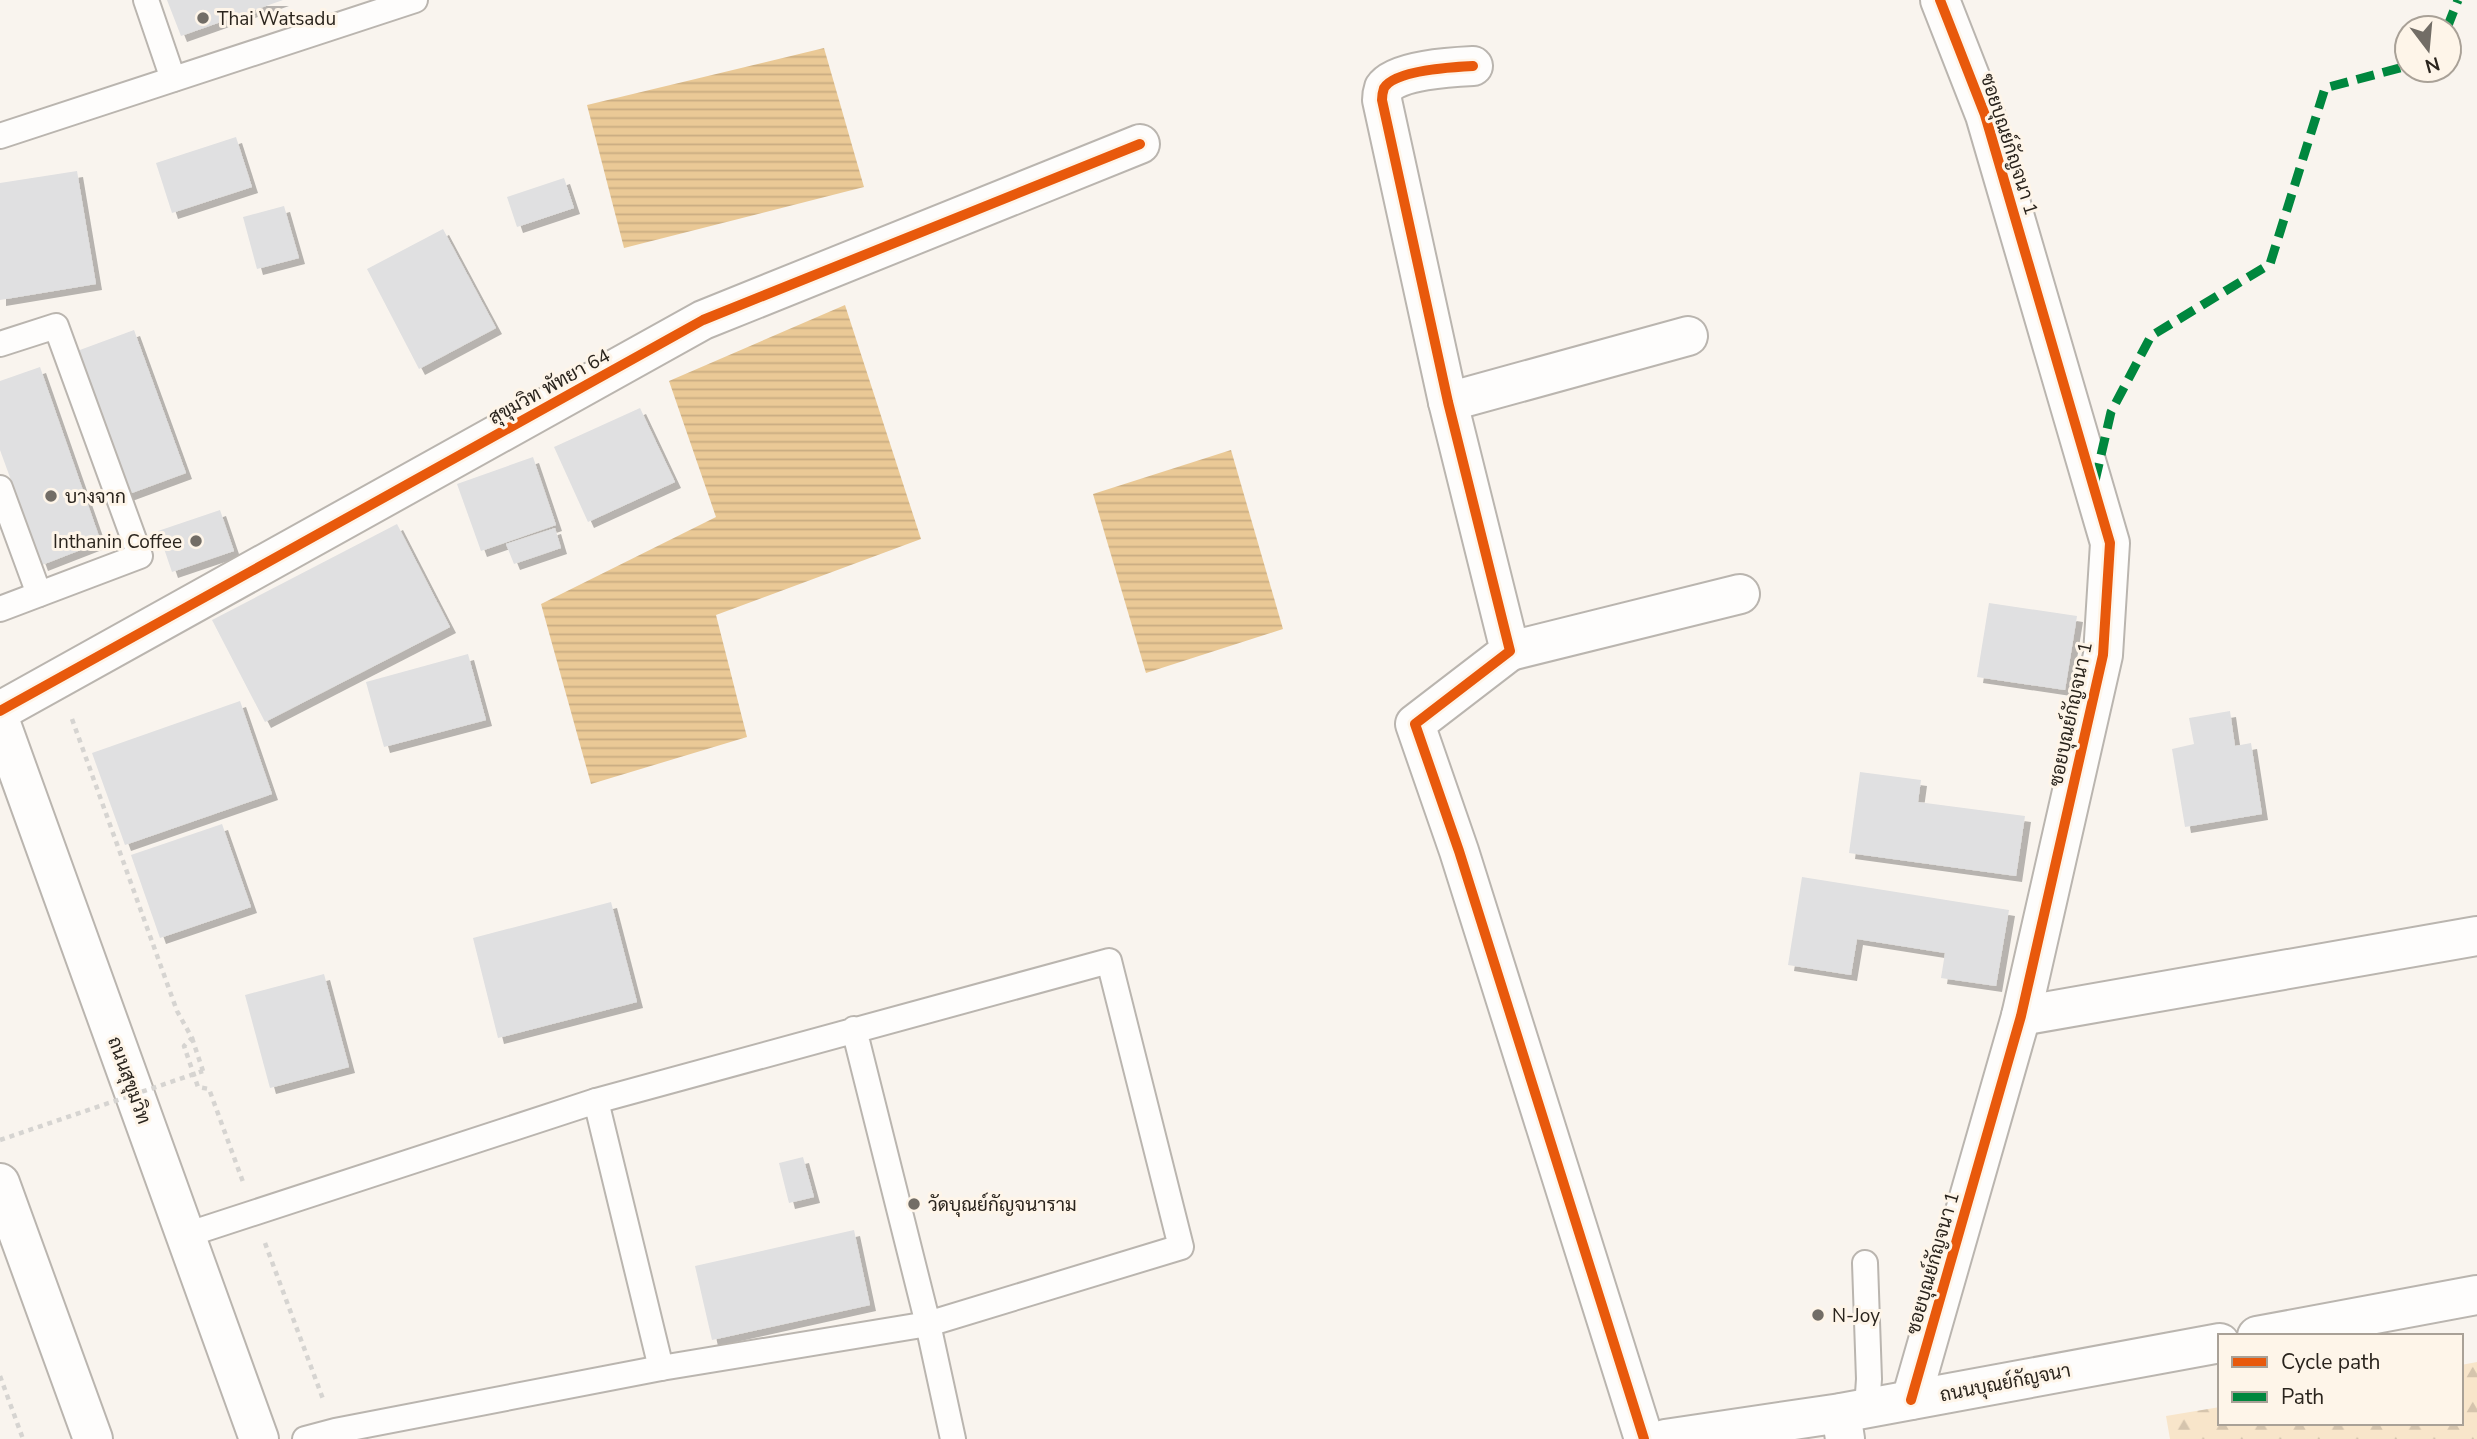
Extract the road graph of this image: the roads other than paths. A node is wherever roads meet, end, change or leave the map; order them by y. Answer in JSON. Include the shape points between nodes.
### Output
{"nodes":[{"id":1,"x":146,"y":0,"type":"edge"},
{"id":2,"x":415,"y":0,"type":"edge"},
{"id":3,"x":1940,"y":0,"type":"edge"},
{"id":4,"x":1473,"y":66,"type":"dead end"},
{"id":5,"x":173,"y":79,"type":"junction"},
{"id":6,"x":0,"y":136,"type":"edge"},
{"id":7,"x":1140,"y":144,"type":"dead end"},
{"id":8,"x":1688,"y":336,"type":"dead end"},
{"id":9,"x":0,"y":344,"type":"edge"},
{"id":10,"x":1448,"y":402,"type":"junction"},
{"id":11,"x":0,"y":488,"type":"edge"},
{"id":12,"x":39,"y":594,"type":"junction"},
{"id":13,"x":1740,"y":594,"type":"dead end"},
{"id":14,"x":0,"y":609,"type":"edge"},
{"id":15,"x":1510,"y":651,"type":"junction"},
{"id":16,"x":0,"y":711,"type":"edge"},
{"id":17,"x":0,"y":721,"type":"edge"},
{"id":18,"x":2477,"y":936,"type":"edge"},
{"id":19,"x":2021,"y":1016,"type":"junction"},
{"id":20,"x":854,"y":1029,"type":"junction"},
{"id":21,"x":596,"y":1101,"type":"junction"},
{"id":22,"x":0,"y":1183,"type":"edge"},
{"id":23,"x":186,"y":1235,"type":"junction"},
{"id":24,"x":1865,"y":1263,"type":"dead end"},
{"id":25,"x":2477,"y":1295,"type":"edge"},
{"id":26,"x":928,"y":1324,"type":"junction"},
{"id":27,"x":2268,"y":1334,"type":"edge"},
{"id":28,"x":2218,"y":1343,"type":"edge"},
{"id":29,"x":662,"y":1368,"type":"junction"},
{"id":30,"x":1911,"y":1400,"type":"junction"},
{"id":31,"x":1851,"y":1420,"type":"edge"},
{"id":32,"x":93,"y":1439,"type":"edge"},
{"id":33,"x":259,"y":1439,"type":"edge"},
{"id":34,"x":305,"y":1439,"type":"edge"},
{"id":35,"x":953,"y":1439,"type":"edge"},
{"id":36,"x":1644,"y":1439,"type":"edge"},
{"id":37,"x":1665,"y":1439,"type":"edge"}],
"edges":[{"from":1,"to":5,"type":"lane"},
{"from":2,"to":5,"type":"lane"},
{"from":3,"to":19,"type":"main road","name":"ซอยบุณย์กัญจนา 1","via":[[1985,115],[2110,543],[2102,655]]},
{"from":4,"to":10,"type":"main road","via":[[1402,77],[1383,89],[1382,100]]},
{"from":5,"to":6,"type":"lane"},
{"from":7,"to":16,"type":"main road","name":"สุขุมวิท พัทยา 64","via":[[703,320]]},
{"from":8,"to":10,"type":"main road"},
{"from":9,"to":12,"type":"lane","via":[[56,326],[140,556]]},
{"from":10,"to":15,"type":"main road"},
{"from":11,"to":12,"type":"lane"},
{"from":12,"to":14,"type":"lane"},
{"from":13,"to":15,"type":"main road"},
{"from":15,"to":36,"type":"main road","via":[[1415,724]]},
{"from":17,"to":23,"type":"main road","name":"ถนนสุขุมวิท"},
{"from":18,"to":19,"type":"main road"},
{"from":19,"to":30,"type":"main road","name":"ซอยบุณย์กัญจนา 1"},
{"from":20,"to":21,"type":"lane"},
{"from":20,"to":26,"type":"lane"},
{"from":20,"to":26,"type":"lane","via":[[1109,961],[1181,1247]]},
{"from":21,"to":23,"type":"lane"},
{"from":21,"to":29,"type":"lane"},
{"from":22,"to":32,"type":"main road"},
{"from":23,"to":33,"type":"main road","name":"ถนนสุขุมวิท"},
{"from":24,"to":31,"type":"lane","via":[[1869,1379]]},
{"from":25,"to":27,"type":"main road"},
{"from":26,"to":29,"type":"lane"},
{"from":26,"to":35,"type":"lane"},
{"from":28,"to":30,"type":"main road","name":"ถนนบุณย์กัญจนา"},
{"from":29,"to":34,"type":"lane"},
{"from":30,"to":31,"type":"main road","name":"ถนนบุณย์กัญจนา"},
{"from":31,"to":37,"type":"main road","name":"ถนนบุณย์กัญจนา"}]}
